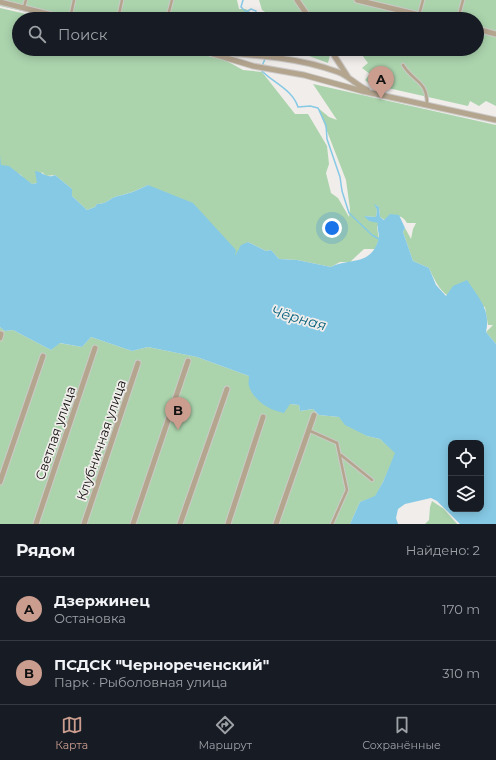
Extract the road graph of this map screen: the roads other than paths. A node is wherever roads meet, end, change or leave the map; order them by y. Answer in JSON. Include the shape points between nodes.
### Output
{"nodes":[{"id":1,"x":26,"y":0,"type":"edge"},
{"id":2,"x":74,"y":0,"type":"edge"},
{"id":3,"x":122,"y":0,"type":"edge"},
{"id":4,"x":172,"y":0,"type":"edge"},
{"id":5,"x":297,"y":0,"type":"edge"},
{"id":6,"x":357,"y":0,"type":"edge"},
{"id":7,"x":383,"y":0,"type":"edge"},
{"id":8,"x":423,"y":0,"type":"edge"},
{"id":9,"x":463,"y":0,"type":"edge"},
{"id":10,"x":0,"y":2,"type":"edge"},
{"id":11,"x":382,"y":6,"type":"junction"},
{"id":12,"x":24,"y":8,"type":"junction"},
{"id":13,"x":40,"y":12,"type":"edge"},
{"id":14,"x":71,"y":12,"type":"edge"},
{"id":15,"x":119,"y":12,"type":"edge"},
{"id":16,"x":169,"y":12,"type":"edge"},
{"id":17,"x":305,"y":12,"type":"edge"},
{"id":18,"x":407,"y":12,"type":"edge"},
{"id":19,"x":420,"y":12,"type":"edge"},
{"id":20,"x":460,"y":12,"type":"edge"},
{"id":21,"x":484,"y":30,"type":"edge"},
{"id":22,"x":496,"y":32,"type":"edge"},
{"id":23,"x":220,"y":56,"type":"edge"},
{"id":24,"x":269,"y":56,"type":"edge"},
{"id":25,"x":334,"y":56,"type":"edge"},
{"id":26,"x":403,"y":65,"type":"dead end"},
{"id":27,"x":348,"y":77,"type":"junction"},
{"id":28,"x":374,"y":93,"type":"junction"},
{"id":29,"x":427,"y":104,"type":"junction"},
{"id":30,"x":496,"y":120,"type":"edge"},
{"id":31,"x":95,"y":348,"type":"dead end"},
{"id":32,"x":43,"y":356,"type":"dead end"},
{"id":33,"x":188,"y":361,"type":"dead end"},
{"id":34,"x":138,"y":363,"type":"dead end"},
{"id":35,"x":227,"y":388,"type":"dead end"},
{"id":36,"x":314,"y":415,"type":"dead end"},
{"id":37,"x":263,"y":417,"type":"dead end"},
{"id":38,"x":308,"y":430,"type":"junction"},
{"id":39,"x":341,"y":455,"type":"junction"},
{"id":40,"x":372,"y":480,"type":"dead end"},
{"id":41,"x":0,"y":482,"type":"edge"},
{"id":42,"x":36,"y":524,"type":"edge"},
{"id":43,"x":84,"y":524,"type":"edge"},
{"id":44,"x":133,"y":524,"type":"edge"},
{"id":45,"x":180,"y":524,"type":"edge"},
{"id":46,"x":228,"y":524,"type":"edge"},
{"id":47,"x":276,"y":524,"type":"edge"},
{"id":48,"x":332,"y":524,"type":"edge"}],
"edges":[{"from":1,"to":12,"type":"lane"},
{"from":2,"to":14,"type":"lane"},
{"from":3,"to":15,"type":"lane"},
{"from":4,"to":16,"type":"lane"},
{"from":5,"to":17,"type":"street"},
{"from":6,"to":11,"type":"street"},
{"from":7,"to":11,"type":"lane"},
{"from":8,"to":19,"type":"lane"},
{"from":9,"to":20,"type":"lane"},
{"from":10,"to":12,"type":"street"},
{"from":11,"to":18,"type":"street"},
{"from":12,"to":13,"type":"street"},
{"from":21,"to":22,"type":"street"},
{"from":23,"to":28,"type":"street"},
{"from":24,"to":27,"type":"street","via":[[338,72]]},
{"from":25,"to":27,"type":"street"},
{"from":26,"to":29,"type":"lane","via":[[423,85]]},
{"from":27,"to":28,"type":"street"},
{"from":28,"to":29,"type":"street"},
{"from":29,"to":30,"type":"street"},
{"from":31,"to":42,"type":"street","name":"Светлая улица"},
{"from":32,"to":41,"type":"street"},
{"from":33,"to":44,"type":"street"},
{"from":34,"to":43,"type":"street","name":"Клубничная улица"},
{"from":35,"to":45,"type":"street"},
{"from":36,"to":38,"type":"street"},
{"from":37,"to":46,"type":"street"},
{"from":38,"to":39,"type":"lane","via":[[337,443]]},
{"from":38,"to":47,"type":"street"},
{"from":39,"to":40,"type":"lane"},
{"from":39,"to":48,"type":"lane","via":[[347,490]]}]}
